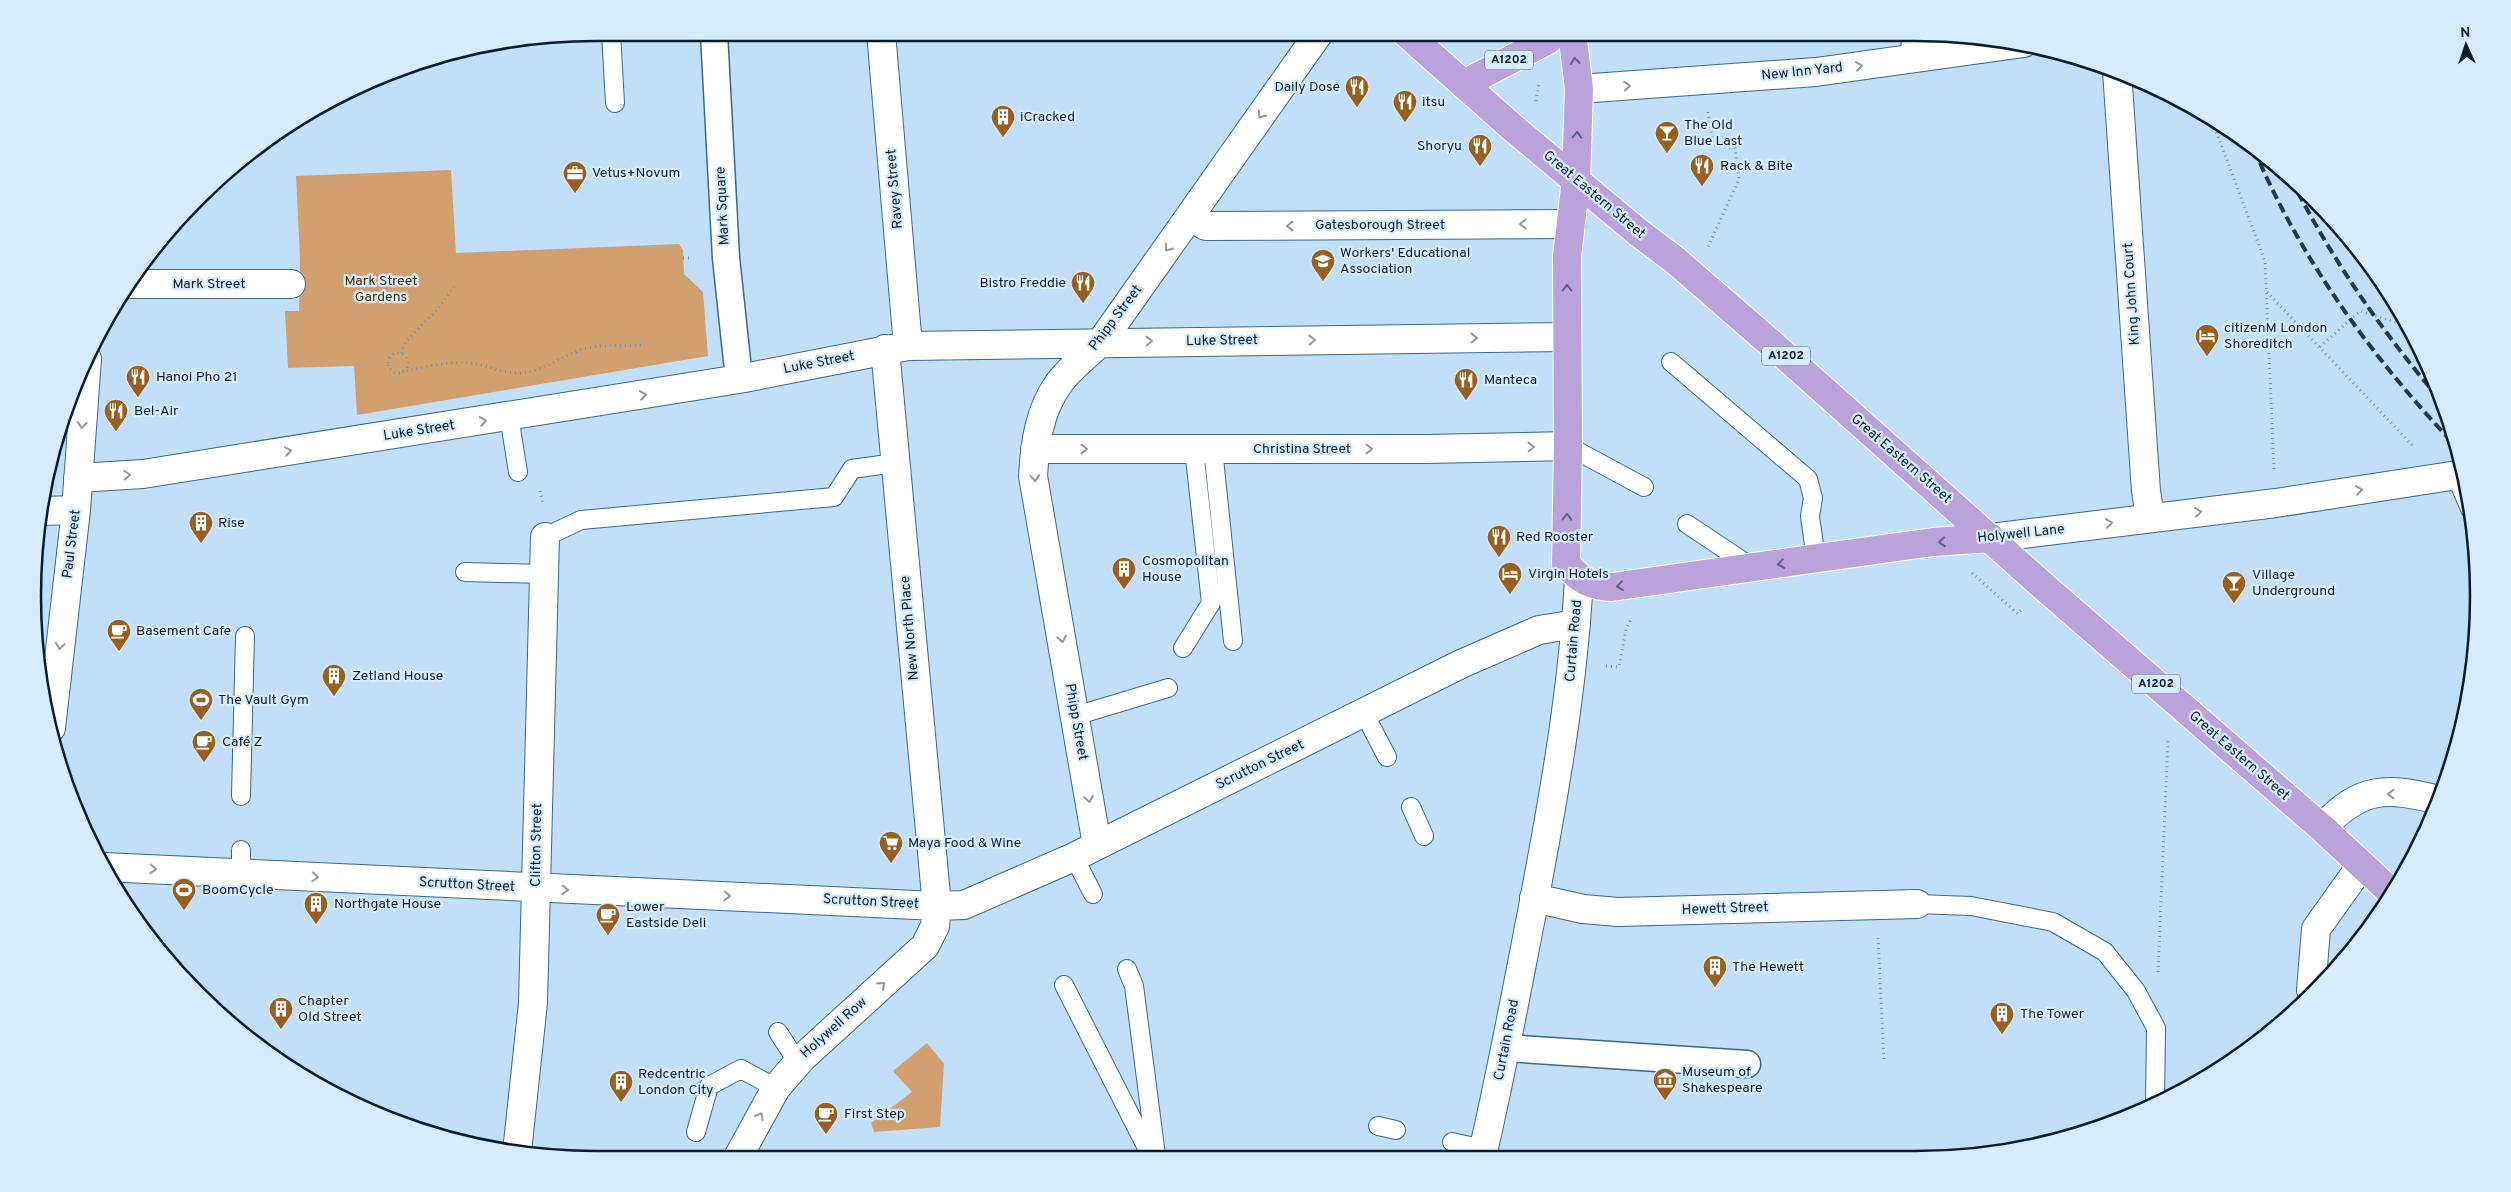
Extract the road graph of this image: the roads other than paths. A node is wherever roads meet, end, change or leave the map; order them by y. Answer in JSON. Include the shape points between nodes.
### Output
{"nodes":[{"id":1,"x":612,"y":41,"type":"edge"},
{"id":2,"x":714,"y":41,"type":"edge"},
{"id":3,"x":881,"y":41,"type":"edge"},
{"id":4,"x":1313,"y":41,"type":"edge"},
{"id":5,"x":1416,"y":41,"type":"edge"},
{"id":6,"x":1546,"y":41,"type":"edge"},
{"id":7,"x":1573,"y":41,"type":"edge"},
{"id":8,"x":1969,"y":44,"type":"edge"},
{"id":9,"x":1916,"y":45,"type":"edge"},
{"id":10,"x":2118,"y":80,"type":"edge"},
{"id":11,"x":1464,"y":84,"type":"junction"},
{"id":12,"x":1579,"y":89,"type":"junction"},
{"id":13,"x":615,"y":103,"type":"dead end"},
{"id":14,"x":1576,"y":180,"type":"junction"},
{"id":15,"x":1190,"y":217,"type":"junction"},
{"id":16,"x":1571,"y":224,"type":"junction"},
{"id":17,"x":138,"y":284,"type":"edge"},
{"id":18,"x":290,"y":284,"type":"dead end"},
{"id":19,"x":1566,"y":337,"type":"junction"},
{"id":20,"x":1101,"y":342,"type":"junction"},
{"id":21,"x":896,"y":348,"type":"junction"},
{"id":22,"x":1671,"y":362,"type":"dead end"},
{"id":23,"x":86,"y":378,"type":"edge"},
{"id":24,"x":739,"y":379,"type":"junction"},
{"id":25,"x":509,"y":416,"type":"junction"},
{"id":26,"x":1568,"y":446,"type":"junction"},
{"id":27,"x":1035,"y":449,"type":"junction"},
{"id":28,"x":1203,"y":449,"type":"junction"},
{"id":29,"x":896,"y":463,"type":"junction"},
{"id":30,"x":518,"y":472,"type":"dead end"},
{"id":31,"x":2456,"y":476,"type":"edge"},
{"id":32,"x":78,"y":478,"type":"junction"},
{"id":33,"x":1644,"y":487,"type":"dead end"},
{"id":34,"x":76,"y":510,"type":"junction"},
{"id":35,"x":48,"y":511,"type":"edge"},
{"id":36,"x":2150,"y":517,"type":"junction"},
{"id":37,"x":1687,"y":524,"type":"dead end"},
{"id":38,"x":545,"y":537,"type":"joint"},
{"id":39,"x":1991,"y":538,"type":"junction"},
{"id":40,"x":1816,"y":559,"type":"junction"},
{"id":41,"x":1753,"y":569,"type":"junction"},
{"id":42,"x":465,"y":572,"type":"dead end"},
{"id":43,"x":543,"y":574,"type":"junction"},
{"id":44,"x":1579,"y":578,"type":"junction"},
{"id":45,"x":1576,"y":624,"type":"junction"},
{"id":46,"x":245,"y":636,"type":"dead end"},
{"id":47,"x":1233,"y":641,"type":"dead end"},
{"id":48,"x":1183,"y":648,"type":"dead end"},
{"id":49,"x":1168,"y":688,"type":"dead end"},
{"id":50,"x":53,"y":709,"type":"edge"},
{"id":51,"x":1364,"y":713,"type":"junction"},
{"id":52,"x":1075,"y":716,"type":"junction"},
{"id":53,"x":1387,"y":757,"type":"dead end"},
{"id":54,"x":241,"y":796,"type":"dead end"},
{"id":55,"x":2431,"y":798,"type":"edge"},
{"id":56,"x":1411,"y":807,"type":"dead end"},
{"id":57,"x":2322,"y":828,"type":"junction"},
{"id":58,"x":1424,"y":836,"type":"dead end"},
{"id":59,"x":1085,"y":851,"type":"junction"},
{"id":60,"x":2361,"y":866,"type":"junction"},
{"id":61,"x":112,"y":867,"type":"edge"},
{"id":62,"x":536,"y":888,"type":"junction"},
{"id":63,"x":2386,"y":888,"type":"edge"},
{"id":64,"x":1093,"y":894,"type":"dead end"},
{"id":65,"x":1534,"y":898,"type":"junction"},
{"id":66,"x":1917,"y":904,"type":"joint"},
{"id":67,"x":937,"y":906,"type":"junction"},
{"id":68,"x":1127,"y":968,"type":"dead end"},
{"id":69,"x":2312,"y":983,"type":"edge"},
{"id":70,"x":1064,"y":985,"type":"dead end"},
{"id":71,"x":778,"y":1032,"type":"dead end"},
{"id":72,"x":1506,"y":1048,"type":"junction"},
{"id":73,"x":801,"y":1058,"type":"junction"},
{"id":74,"x":1747,"y":1064,"type":"dead end"},
{"id":75,"x":776,"y":1088,"type":"junction"},
{"id":76,"x":2155,"y":1096,"type":"edge"},
{"id":77,"x":1378,"y":1126,"type":"dead end"},
{"id":78,"x":1396,"y":1130,"type":"dead end"},
{"id":79,"x":696,"y":1132,"type":"dead end"},
{"id":80,"x":1452,"y":1142,"type":"dead end"},
{"id":81,"x":519,"y":1145,"type":"edge"},
{"id":82,"x":741,"y":1151,"type":"edge"},
{"id":83,"x":1148,"y":1151,"type":"edge"},
{"id":84,"x":1155,"y":1151,"type":"edge"},
{"id":85,"x":1477,"y":1151,"type":"edge"},
{"id":86,"x":1483,"y":1151,"type":"edge"}],
"edges":[{"from":1,"to":13,"type":"lane"},
{"from":2,"to":24,"type":"street","name":"Mark Square","via":[[726,258]]},
{"from":3,"to":21,"type":"street","name":"Ravey Street"},
{"from":4,"to":15,"type":"street","name":"Phipp Street","one_way":true},
{"from":5,"to":11,"type":"highway","name":"Great Eastern Street","number":"A1202"},
{"from":6,"to":11,"type":"highway","number":"A1202"},
{"from":12,"to":7,"type":"highway","one_way":true},
{"from":8,"to":9,"type":"street","name":"New Inn Yard"},
{"from":12,"to":9,"type":"street","name":"New Inn Yard","one_way":true,"via":[[1816,72]]},
{"from":10,"to":36,"type":"street","name":"King John Court"},
{"from":11,"to":14,"type":"highway","name":"Great Eastern Street","number":"A1202"},
{"from":14,"to":12,"type":"highway","one_way":true},
{"from":14,"to":16,"type":"highway"},
{"from":14,"to":39,"type":"highway","name":"Great Eastern Street","number":"A1202","via":[[1695,277]]},
{"from":16,"to":15,"type":"street","name":"Gatesborough Street","one_way":true,"via":[[1206,226]]},
{"from":15,"to":20,"type":"street","name":"Phipp Street","one_way":true},
{"from":19,"to":16,"type":"highway","one_way":true,"via":[[1567,256]]},
{"from":17,"to":18,"type":"street","name":"Mark Street"},
{"from":20,"to":19,"type":"street","name":"Luke Street","one_way":true},
{"from":19,"to":26,"type":"highway"},
{"from":20,"to":21,"type":"street","name":"Luke Street"},
{"from":20,"to":27,"type":"street","name":"Phipp Street","via":[[1059,383],[1042,413]]},
{"from":21,"to":24,"type":"street","name":"Luke Street"},
{"from":21,"to":29,"type":"street","name":"New North Place"},
{"from":22,"to":40,"type":"lane","via":[[1808,479],[1813,498],[1810,516]]},
{"from":23,"to":32,"type":"street","name":"Paul Street","one_way":true},
{"from":25,"to":24,"type":"street","name":"Luke Street","one_way":true},
{"from":25,"to":30,"type":"lane"},
{"from":32,"to":25,"type":"street","name":"Luke Street","one_way":true,"via":[[143,474]]},
{"from":28,"to":26,"type":"street","name":"Christina Street","one_way":true},
{"from":26,"to":33,"type":"lane"},
{"from":44,"to":26,"type":"highway","one_way":true,"via":[[1566,564]]},
{"from":27,"to":28,"type":"street","name":"Christina Street","one_way":true},
{"from":27,"to":52,"type":"street","name":"Phipp Street","one_way":true,"via":[[1033,476]]},
{"from":28,"to":47,"type":"lane"},
{"from":28,"to":48,"type":"lane","via":[[1212,603]]},
{"from":29,"to":38,"type":"lane","via":[[852,469],[834,497],[581,520]]},
{"from":29,"to":67,"type":"street","name":"New North Place"},
{"from":36,"to":31,"type":"street","name":"Holywell Lane","one_way":true,"via":[[2276,503]]},
{"from":32,"to":34,"type":"street","name":"Paul Street"},
{"from":34,"to":35,"type":"street"},
{"from":34,"to":50,"type":"street","name":"Paul Street","one_way":true},
{"from":39,"to":36,"type":"street","name":"Holywell Lane","one_way":true},
{"from":37,"to":41,"type":"lane"},
{"from":38,"to":43,"type":"street","name":"Clifton Street"},
{"from":39,"to":40,"type":"highway","name":"Holywell Lane","one_way":true,"via":[[1932,542]]},
{"from":39,"to":57,"type":"highway","name":"Great Eastern Street","number":"A1202"},
{"from":40,"to":41,"type":"highway","name":"Holywell Lane","one_way":true},
{"from":41,"to":44,"type":"highway","name":"Holywell Lane","one_way":true,"via":[[1612,587],[1594,586]]},
{"from":42,"to":43,"type":"lane"},
{"from":43,"to":62,"type":"street","name":"Clifton Street"},
{"from":44,"to":45,"type":"street","name":"Curtain Road"},
{"from":45,"to":51,"type":"street","name":"Scrutton Street","via":[[1539,630],[1461,664]]},
{"from":45,"to":65,"type":"street","name":"Curtain Road","via":[[1558,775]]},
{"from":46,"to":54,"type":"lane"},
{"from":49,"to":52,"type":"lane"},
{"from":51,"to":53,"type":"lane"},
{"from":51,"to":59,"type":"street","name":"Scrutton Street"},
{"from":52,"to":59,"type":"street","name":"Phipp Street","one_way":true},
{"from":55,"to":57,"type":"street","one_way":true,"via":[[2415,794],[2373,793],[2353,800]]},
{"from":56,"to":58,"type":"lane"},
{"from":57,"to":60,"type":"highway","name":"Great Eastern Street","number":"A1202"},
{"from":59,"to":64,"type":"lane"},
{"from":59,"to":67,"type":"street","name":"Scrutton Street","via":[[964,905]]},
{"from":60,"to":63,"type":"highway","name":"Great Eastern Street","number":"A1202"},
{"from":60,"to":69,"type":"street","via":[[2316,929]]},
{"from":61,"to":62,"type":"street","name":"Scrutton Street","one_way":true,"via":[[241,862]]},
{"from":62,"to":67,"type":"street","name":"Scrutton Street","one_way":true},
{"from":62,"to":81,"type":"street","name":"Clifton Street","via":[[533,1003]]},
{"from":65,"to":66,"type":"street","name":"Hewett Street","via":[[1583,909],[1618,912]]},
{"from":65,"to":72,"type":"street","name":"Curtain Road"},
{"from":66,"to":76,"type":"lane","via":[[1971,906],[2053,922],[2105,952],[2136,991],[2156,1028]]},
{"from":73,"to":67,"type":"street","name":"Holywell Row","one_way":true,"via":[[925,946],[934,926]]},
{"from":68,"to":84,"type":"lane","via":[[1134,986]]},
{"from":70,"to":83,"type":"lane"},
{"from":71,"to":73,"type":"lane","via":[[791,1052]]},
{"from":72,"to":74,"type":"street"},
{"from":72,"to":86,"type":"street","name":"Curtain Road"},
{"from":73,"to":75,"type":"street","name":"Holywell Row"},
{"from":75,"to":79,"type":"lane","via":[[741,1068],[709,1086]]},
{"from":82,"to":75,"type":"street","name":"Holywell Row","one_way":true},
{"from":77,"to":78,"type":"lane"},
{"from":80,"to":85,"type":"lane"}]}
